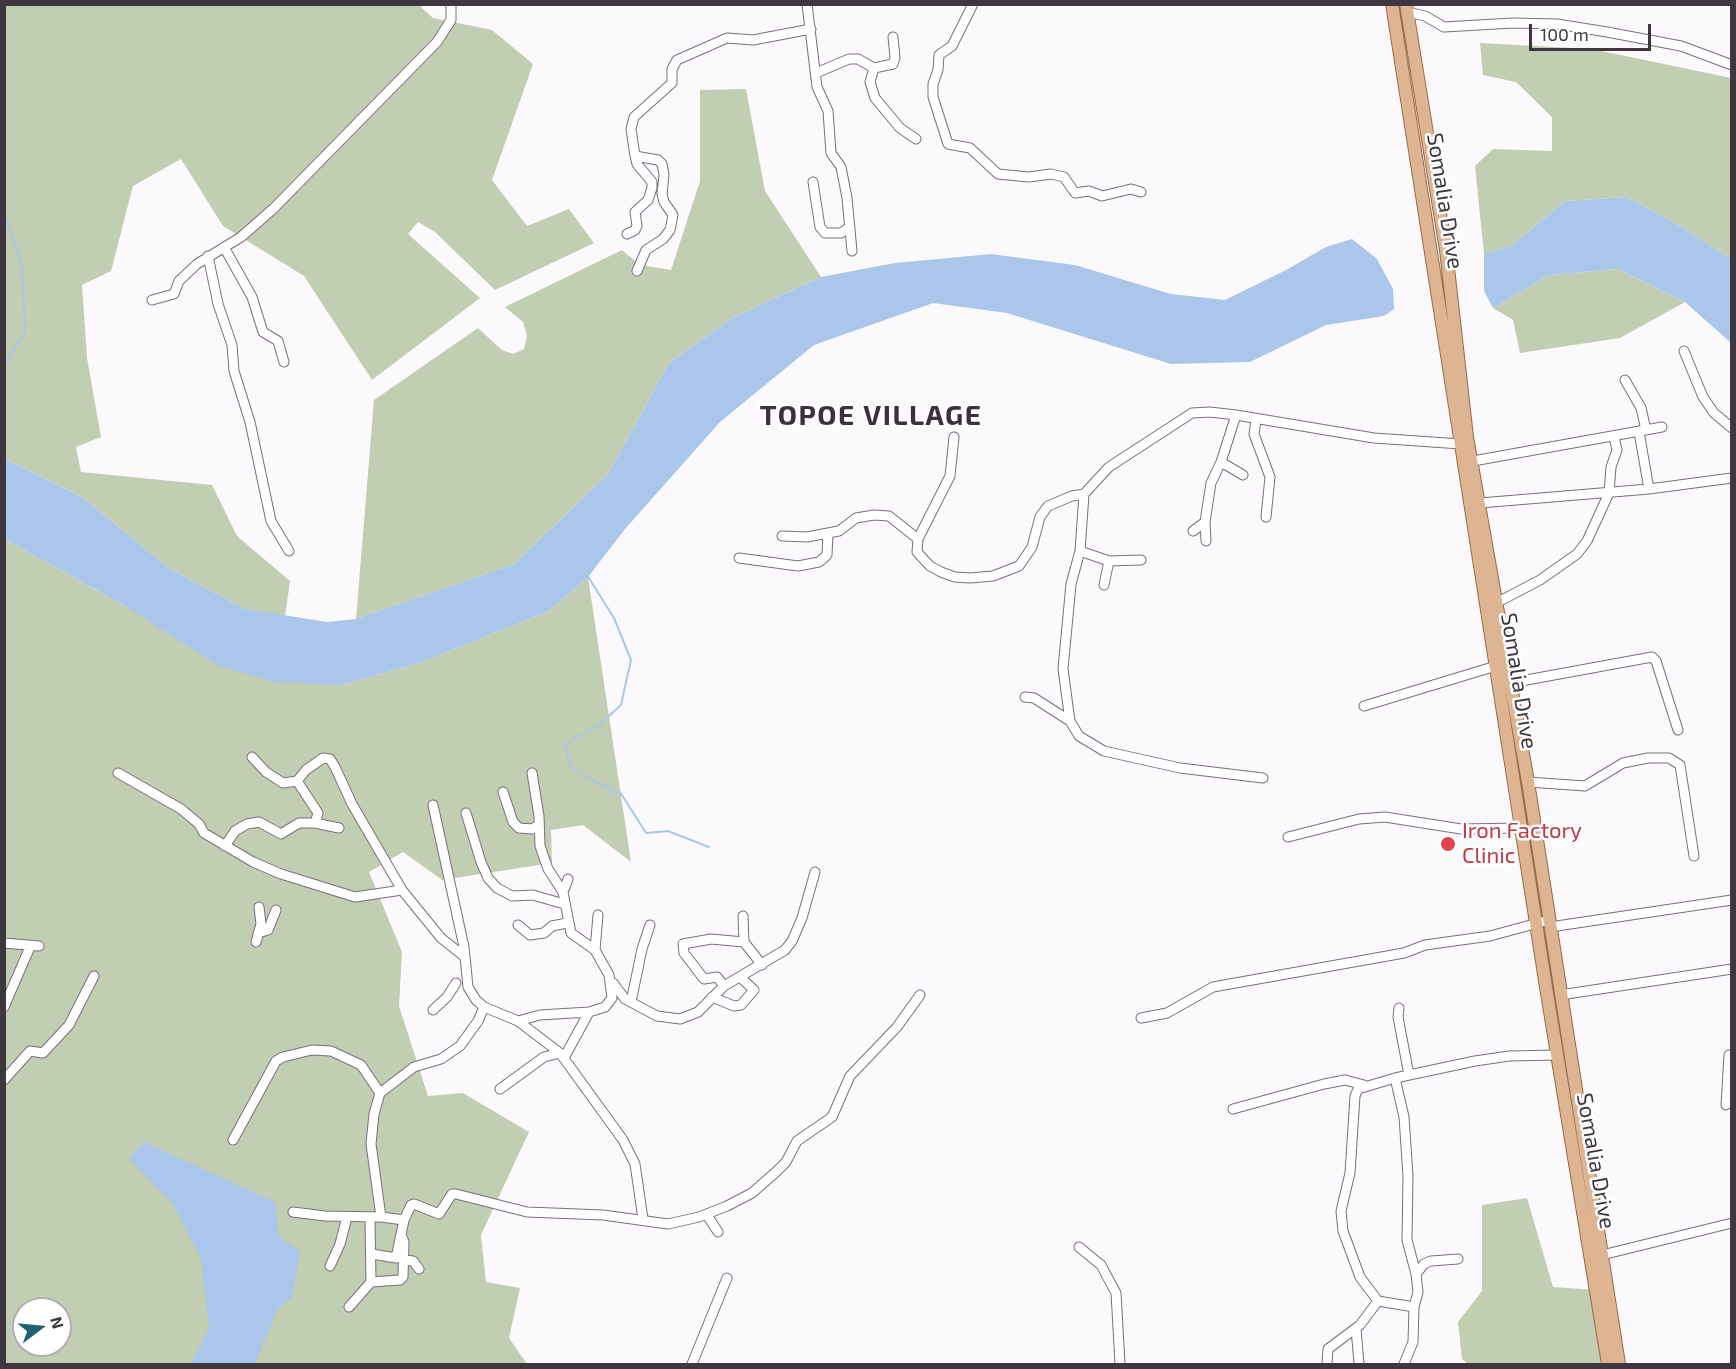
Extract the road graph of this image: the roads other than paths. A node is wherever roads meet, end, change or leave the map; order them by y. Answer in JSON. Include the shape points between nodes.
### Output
{"nodes":[{"id":1,"x":452,"y":4,"type":"edge"},
{"id":2,"x":807,"y":4,"type":"edge"},
{"id":3,"x":973,"y":4,"type":"edge"},
{"id":4,"x":1392,"y":4,"type":"edge"},
{"id":5,"x":1407,"y":8,"type":"edge"},
{"id":6,"x":811,"y":29,"type":"junction"},
{"id":7,"x":893,"y":37,"type":"dead end"},
{"id":8,"x":1731,"y":65,"type":"edge"},
{"id":9,"x":873,"y":68,"type":"junction"},
{"id":10,"x":816,"y":73,"type":"junction"},
{"id":11,"x":916,"y":139,"type":"dead end"},
{"id":12,"x":635,"y":156,"type":"junction"},
{"id":13,"x":813,"y":182,"type":"dead end"},
{"id":14,"x":1141,"y":192,"type":"dead end"},
{"id":15,"x":850,"y":227,"type":"junction"},
{"id":16,"x":627,"y":234,"type":"dead end"},
{"id":17,"x":224,"y":247,"type":"junction"},
{"id":18,"x":852,"y":251,"type":"dead end"},
{"id":19,"x":208,"y":256,"type":"junction"},
{"id":20,"x":637,"y":272,"type":"dead end"},
{"id":21,"x":152,"y":300,"type":"dead end"},
{"id":22,"x":1684,"y":351,"type":"dead end"},
{"id":23,"x":284,"y":362,"type":"dead end"},
{"id":24,"x":1624,"y":380,"type":"dead end"},
{"id":25,"x":1236,"y":415,"type":"junction"},
{"id":26,"x":1256,"y":420,"type":"junction"},
{"id":27,"x":1662,"y":428,"type":"dead end"},
{"id":28,"x":1731,"y":428,"type":"edge"},
{"id":29,"x":1642,"y":431,"type":"junction"},
{"id":30,"x":954,"y":437,"type":"dead end"},
{"id":31,"x":1614,"y":437,"type":"junction"},
{"id":32,"x":1461,"y":444,"type":"junction"},
{"id":33,"x":1473,"y":461,"type":"junction"},
{"id":34,"x":1221,"y":462,"type":"junction"},
{"id":35,"x":1243,"y":475,"type":"dead end"},
{"id":36,"x":1731,"y":478,"type":"edge"},
{"id":37,"x":1649,"y":489,"type":"junction"},
{"id":38,"x":1609,"y":493,"type":"junction"},
{"id":39,"x":1084,"y":494,"type":"junction"},
{"id":40,"x":1480,"y":503,"type":"junction"},
{"id":41,"x":1266,"y":517,"type":"dead end"},
{"id":42,"x":1205,"y":522,"type":"junction"},
{"id":43,"x":1193,"y":531,"type":"dead end"},
{"id":44,"x":828,"y":533,"type":"junction"},
{"id":45,"x":782,"y":536,"type":"dead end"},
{"id":46,"x":918,"y":539,"type":"junction"},
{"id":47,"x":1206,"y":541,"type":"dead end"},
{"id":48,"x":289,"y":551,"type":"dead end"},
{"id":49,"x":1080,"y":552,"type":"junction"},
{"id":50,"x":739,"y":558,"type":"dead end"},
{"id":51,"x":1141,"y":560,"type":"dead end"},
{"id":52,"x":1110,"y":561,"type":"junction"},
{"id":53,"x":1104,"y":585,"type":"dead end"},
{"id":54,"x":1498,"y":602,"type":"junction"},
{"id":55,"x":1496,"y":666,"type":"junction"},
{"id":56,"x":1510,"y":682,"type":"junction"},
{"id":57,"x":1025,"y":697,"type":"dead end"},
{"id":58,"x":1364,"y":706,"type":"dead end"},
{"id":59,"x":1070,"y":721,"type":"junction"},
{"id":60,"x":1678,"y":730,"type":"dead end"},
{"id":61,"x":252,"y":757,"type":"dead end"},
{"id":62,"x":118,"y":773,"type":"dead end"},
{"id":63,"x":532,"y":773,"type":"dead end"},
{"id":64,"x":1263,"y":778,"type":"dead end"},
{"id":65,"x":297,"y":781,"type":"junction"},
{"id":66,"x":1528,"y":782,"type":"junction"},
{"id":67,"x":503,"y":792,"type":"dead end"},
{"id":68,"x":433,"y":806,"type":"dead end"},
{"id":69,"x":466,"y":813,"type":"dead end"},
{"id":70,"x":315,"y":823,"type":"junction"},
{"id":71,"x":539,"y":825,"type":"junction"},
{"id":72,"x":339,"y":828,"type":"dead end"},
{"id":73,"x":1522,"y":828,"type":"junction"},
{"id":74,"x":1288,"y":837,"type":"dead end"},
{"id":75,"x":225,"y":846,"type":"junction"},
{"id":76,"x":1694,"y":856,"type":"dead end"},
{"id":77,"x":815,"y":872,"type":"dead end"},
{"id":78,"x":568,"y":879,"type":"dead end"},
{"id":79,"x":402,"y":890,"type":"junction"},
{"id":80,"x":563,"y":892,"type":"junction"},
{"id":81,"x":1731,"y":900,"type":"edge"},
{"id":82,"x":564,"y":904,"type":"junction"},
{"id":83,"x":259,"y":907,"type":"dead end"},
{"id":84,"x":276,"y":910,"type":"dead end"},
{"id":85,"x":597,"y":915,"type":"dead end"},
{"id":86,"x":742,"y":916,"type":"dead end"},
{"id":87,"x":567,"y":923,"type":"junction"},
{"id":88,"x":1545,"y":923,"type":"junction"},
{"id":89,"x":518,"y":925,"type":"dead end"},
{"id":90,"x":650,"y":925,"type":"dead end"},
{"id":91,"x":744,"y":942,"type":"junction"},
{"id":92,"x":4,"y":943,"type":"edge"},
{"id":93,"x":595,"y":950,"type":"junction"},
{"id":94,"x":465,"y":957,"type":"junction"},
{"id":95,"x":762,"y":965,"type":"junction"},
{"id":96,"x":1731,"y":969,"type":"edge"},
{"id":97,"x":609,"y":975,"type":"junction"},
{"id":98,"x":94,"y":976,"type":"dead end"},
{"id":99,"x":740,"y":977,"type":"junction"},
{"id":100,"x":456,"y":983,"type":"dead end"},
{"id":101,"x":724,"y":986,"type":"junction"},
{"id":102,"x":1560,"y":994,"type":"junction"},
{"id":103,"x":920,"y":995,"type":"dead end"},
{"id":104,"x":712,"y":997,"type":"junction"},
{"id":105,"x":628,"y":1001,"type":"junction"},
{"id":106,"x":4,"y":1007,"type":"edge"},
{"id":107,"x":484,"y":1007,"type":"junction"},
{"id":108,"x":605,"y":1007,"type":"junction"},
{"id":109,"x":1399,"y":1008,"type":"dead end"},
{"id":110,"x":433,"y":1010,"type":"dead end"},
{"id":111,"x":589,"y":1012,"type":"junction"},
{"id":112,"x":1141,"y":1018,"type":"dead end"},
{"id":113,"x":518,"y":1021,"type":"junction"},
{"id":114,"x":562,"y":1055,"type":"junction"},
{"id":115,"x":1557,"y":1055,"type":"junction"},
{"id":116,"x":1729,"y":1055,"type":"dead end"},
{"id":117,"x":1409,"y":1075,"type":"junction"},
{"id":118,"x":1395,"y":1078,"type":"junction"},
{"id":119,"x":4,"y":1080,"type":"edge"},
{"id":120,"x":1364,"y":1085,"type":"junction"},
{"id":121,"x":500,"y":1089,"type":"dead end"},
{"id":122,"x":380,"y":1093,"type":"junction"},
{"id":123,"x":1726,"y":1105,"type":"dead end"},
{"id":124,"x":1233,"y":1109,"type":"dead end"},
{"id":125,"x":233,"y":1140,"type":"dead end"},
{"id":126,"x":293,"y":1212,"type":"dead end"},
{"id":127,"x":707,"y":1215,"type":"junction"},
{"id":128,"x":347,"y":1217,"type":"junction"},
{"id":129,"x":381,"y":1217,"type":"junction"},
{"id":130,"x":370,"y":1218,"type":"junction"},
{"id":131,"x":404,"y":1220,"type":"junction"},
{"id":132,"x":643,"y":1220,"type":"junction"},
{"id":133,"x":1731,"y":1223,"type":"edge"},
{"id":134,"x":718,"y":1232,"type":"dead end"},
{"id":135,"x":400,"y":1235,"type":"junction"},
{"id":136,"x":1079,"y":1247,"type":"dead end"},
{"id":137,"x":372,"y":1254,"type":"junction"},
{"id":138,"x":1602,"y":1255,"type":"junction"},
{"id":139,"x":1458,"y":1258,"type":"dead end"},
{"id":140,"x":405,"y":1260,"type":"junction"},
{"id":141,"x":330,"y":1266,"type":"dead end"},
{"id":142,"x":419,"y":1269,"type":"dead end"},
{"id":143,"x":1416,"y":1274,"type":"junction"},
{"id":144,"x":727,"y":1278,"type":"dead end"},
{"id":145,"x":371,"y":1282,"type":"junction"},
{"id":146,"x":1378,"y":1301,"type":"junction"},
{"id":147,"x":349,"y":1306,"type":"dead end"},
{"id":148,"x":1414,"y":1307,"type":"junction"},
{"id":149,"x":1356,"y":1328,"type":"junction"},
{"id":150,"x":1327,"y":1363,"type":"edge"},
{"id":151,"x":692,"y":1365,"type":"edge"},
{"id":152,"x":1120,"y":1365,"type":"edge"},
{"id":153,"x":1359,"y":1365,"type":"edge"},
{"id":154,"x":1404,"y":1365,"type":"edge"},
{"id":155,"x":1608,"y":1365,"type":"edge"},
{"id":156,"x":1619,"y":1365,"type":"edge"}],
"edges":[{"from":1,"to":17,"type":"street","via":[[451,20],[437,42],[273,209]]},
{"from":2,"to":6,"type":"street"},
{"from":3,"to":14,"type":"street","via":[[951,46],[939,55],[932,89],[948,144],[970,148],[998,174],[1064,177],[1075,193],[1089,191],[1102,196],[1131,189]]},
{"from":4,"to":32,"type":"main road","name":"Somalia Drive"},
{"from":5,"to":8,"type":"street","via":[[1444,27],[1557,24],[1681,46]]},
{"from":5,"to":33,"type":"main road","name":"Somalia Drive","via":[[1446,250]]},
{"from":6,"to":10,"type":"street"},
{"from":6,"to":12,"type":"street","via":[[753,40],[727,38],[677,60],[672,83],[634,117],[631,129]]},
{"from":7,"to":9,"type":"street","via":[[892,64]]},
{"from":9,"to":10,"type":"street","via":[[858,59],[849,59]]},
{"from":9,"to":11,"type":"street","via":[[870,82],[875,99],[900,128]]},
{"from":10,"to":15,"type":"street","via":[[817,87],[828,111],[831,153],[842,171]]},
{"from":12,"to":16,"type":"street","via":[[652,188],[648,200],[635,212],[635,230]]},
{"from":12,"to":20,"type":"street","via":[[662,164],[662,194],[673,215],[670,230],[646,250]]},
{"from":13,"to":15,"type":"street","via":[[820,227],[825,232],[841,232]]},
{"from":15,"to":18,"type":"street"},
{"from":17,"to":19,"type":"street"},
{"from":17,"to":23,"type":"street","via":[[252,297],[263,332],[278,341]]},
{"from":19,"to":21,"type":"street","via":[[178,282],[174,294]]},
{"from":19,"to":48,"type":"street","via":[[271,521]]},
{"from":22,"to":28,"type":"street","via":[[1703,397]]},
{"from":24,"to":29,"type":"street","via":[[1636,396]]},
{"from":25,"to":26,"type":"street"},
{"from":25,"to":34,"type":"street"},
{"from":25,"to":39,"type":"street","via":[[1198,412],[1186,416],[1109,467]]},
{"from":26,"to":32,"type":"street","via":[[1374,438]]},
{"from":26,"to":41,"type":"street","via":[[1254,434],[1270,477]]},
{"from":27,"to":29,"type":"street"},
{"from":29,"to":31,"type":"street"},
{"from":29,"to":37,"type":"street"},
{"from":30,"to":46,"type":"street","via":[[950,477]]},
{"from":31,"to":33,"type":"street"},
{"from":31,"to":38,"type":"street","via":[[1617,450]]},
{"from":32,"to":55,"type":"main road","name":"Somalia Drive"},
{"from":33,"to":40,"type":"main road","name":"Somalia Drive"},
{"from":34,"to":35,"type":"street"},
{"from":34,"to":42,"type":"street","via":[[1210,483]]},
{"from":36,"to":37,"type":"street"},
{"from":37,"to":38,"type":"street"},
{"from":38,"to":40,"type":"street"},
{"from":38,"to":54,"type":"street","via":[[1577,554],[1531,586]]},
{"from":39,"to":46,"type":"street","via":[[1048,506],[1040,517],[1027,558],[1019,566],[993,576],[955,577],[941,572],[917,552]]},
{"from":39,"to":49,"type":"street"},
{"from":40,"to":54,"type":"main road","name":"Somalia Drive"},
{"from":42,"to":43,"type":"street"},
{"from":42,"to":47,"type":"street"},
{"from":44,"to":45,"type":"street"},
{"from":44,"to":46,"type":"street","via":[[839,531],[856,518],[889,516]]},
{"from":44,"to":50,"type":"street","via":[[826,555],[819,562],[798,566]]},
{"from":49,"to":52,"type":"street"},
{"from":49,"to":59,"type":"street","via":[[1071,584],[1063,669]]},
{"from":51,"to":52,"type":"street"},
{"from":52,"to":53,"type":"street"},
{"from":54,"to":56,"type":"main road","name":"Somalia Drive"},
{"from":55,"to":58,"type":"street"},
{"from":55,"to":73,"type":"main road","name":"Somalia Drive"},
{"from":56,"to":60,"type":"street","via":[[1652,657]]},
{"from":56,"to":66,"type":"main road","name":"Somalia Drive"},
{"from":57,"to":59,"type":"street","via":[[1034,698]]},
{"from":59,"to":64,"type":"street","via":[[1079,736],[1104,751],[1180,768]]},
{"from":61,"to":65,"type":"street","via":[[283,783]]},
{"from":62,"to":75,"type":"street","via":[[181,809],[204,833]]},
{"from":63,"to":71,"type":"street"},
{"from":65,"to":70,"type":"street","via":[[318,813]]},
{"from":65,"to":79,"type":"street","via":[[318,759],[330,759]]},
{"from":66,"to":76,"type":"street","via":[[1585,786],[1623,763],[1669,758],[1680,765]]},
{"from":66,"to":88,"type":"main road","name":"Somalia Drive"},
{"from":67,"to":71,"type":"street","via":[[513,822],[519,828]]},
{"from":68,"to":94,"type":"street"},
{"from":69,"to":82,"type":"street","via":[[481,862],[497,888],[512,896],[533,895]]},
{"from":70,"to":72,"type":"street"},
{"from":70,"to":75,"type":"street","via":[[299,823],[281,834],[259,822],[247,824],[235,831]]},
{"from":71,"to":80,"type":"street","via":[[546,864]]},
{"from":73,"to":74,"type":"street","via":[[1461,829],[1384,817],[1359,819]]},
{"from":73,"to":88,"type":"main road","name":"Somalia Drive"},
{"from":75,"to":79,"type":"street","via":[[281,874],[342,895],[379,896]]},
{"from":77,"to":95,"type":"street","via":[[792,941]]},
{"from":78,"to":80,"type":"street"},
{"from":79,"to":94,"type":"street","via":[[441,938]]},
{"from":80,"to":82,"type":"street"},
{"from":81,"to":88,"type":"street"},
{"from":82,"to":87,"type":"street"},
{"from":83,"to":84,"type":"street","via":[[257,937],[268,930]]},
{"from":85,"to":93,"type":"street"},
{"from":86,"to":91,"type":"street"},
{"from":87,"to":89,"type":"street","via":[[530,935]]},
{"from":87,"to":93,"type":"street","via":[[574,937]]},
{"from":88,"to":102,"type":"main road","name":"Somalia Drive"},
{"from":88,"to":112,"type":"street","via":[[1214,987],[1184,1006]]},
{"from":88,"to":115,"type":"main road","name":"Somalia Drive"},
{"from":90,"to":105,"type":"street"},
{"from":91,"to":95,"type":"street"},
{"from":91,"to":101,"type":"street","via":[[711,939],[682,944],[684,953],[704,979],[717,976]]},
{"from":92,"to":106,"type":"street","via":[[34,947]]},
{"from":93,"to":97,"type":"street"},
{"from":94,"to":107,"type":"street","via":[[468,987]]},
{"from":95,"to":99,"type":"street"},
{"from":96,"to":102,"type":"street"},
{"from":97,"to":105,"type":"street"},
{"from":97,"to":108,"type":"street","via":[[612,998]]},
{"from":98,"to":119,"type":"street","via":[[69,1025],[43,1053],[30,1051]]},
{"from":99,"to":101,"type":"street"},
{"from":99,"to":104,"type":"street","via":[[753,990],[741,1005]]},
{"from":100,"to":110,"type":"street"},
{"from":101,"to":104,"type":"street"},
{"from":102,"to":138,"type":"main road","name":"Somalia Drive"},
{"from":103,"to":127,"type":"street","via":[[850,1076],[832,1117],[797,1141],[786,1162],[752,1193]]},
{"from":104,"to":105,"type":"street","via":[[698,1012],[680,1019],[657,1016]]},
{"from":105,"to":108,"type":"street"},
{"from":107,"to":113,"type":"street"},
{"from":107,"to":122,"type":"street","via":[[460,1046],[441,1059],[414,1067]]},
{"from":108,"to":111,"type":"street"},
{"from":109,"to":117,"type":"street"},
{"from":111,"to":113,"type":"street","via":[[540,1015]]},
{"from":111,"to":114,"type":"street"},
{"from":113,"to":114,"type":"street"},
{"from":114,"to":121,"type":"street","via":[[544,1057]]},
{"from":114,"to":132,"type":"street","via":[[632,1155]]},
{"from":115,"to":117,"type":"street","via":[[1509,1056]]},
{"from":115,"to":155,"type":"main road","name":"Somalia Drive"},
{"from":116,"to":123,"type":"street"},
{"from":117,"to":118,"type":"street"},
{"from":118,"to":120,"type":"street"},
{"from":118,"to":143,"type":"street","via":[[1404,1117],[1407,1240]]},
{"from":120,"to":124,"type":"street","via":[[1345,1080]]},
{"from":120,"to":146,"type":"street","via":[[1355,1096],[1350,1173],[1341,1211],[1354,1266]]},
{"from":122,"to":125,"type":"street","via":[[361,1065],[331,1051],[283,1056],[276,1061]]},
{"from":122,"to":129,"type":"street","via":[[371,1144]]},
{"from":126,"to":128,"type":"street"},
{"from":127,"to":132,"type":"street","via":[[668,1224]]},
{"from":127,"to":134,"type":"street"},
{"from":128,"to":130,"type":"street"},
{"from":128,"to":141,"type":"street"},
{"from":129,"to":130,"type":"street"},
{"from":129,"to":131,"type":"street"},
{"from":130,"to":137,"type":"street"},
{"from":131,"to":132,"type":"street","via":[[414,1204],[439,1214],[456,1194],[527,1212]]},
{"from":131,"to":135,"type":"street"},
{"from":133,"to":138,"type":"street"},
{"from":135,"to":137,"type":"street","via":[[396,1258]]},
{"from":135,"to":140,"type":"street"},
{"from":136,"to":152,"type":"street","via":[[1101,1265],[1116,1293]]},
{"from":137,"to":145,"type":"street"},
{"from":138,"to":156,"type":"main road","name":"Somalia Drive"},
{"from":139,"to":143,"type":"street","via":[[1431,1261]]},
{"from":140,"to":142,"type":"street"},
{"from":140,"to":145,"type":"street","via":[[400,1280]]},
{"from":143,"to":148,"type":"street","via":[[1418,1292]]},
{"from":144,"to":151,"type":"street"},
{"from":145,"to":147,"type":"street"},
{"from":146,"to":148,"type":"street"},
{"from":146,"to":149,"type":"street"},
{"from":148,"to":154,"type":"street","via":[[1413,1342]]},
{"from":149,"to":150,"type":"street","via":[[1328,1349]]},
{"from":149,"to":153,"type":"street"}]}
